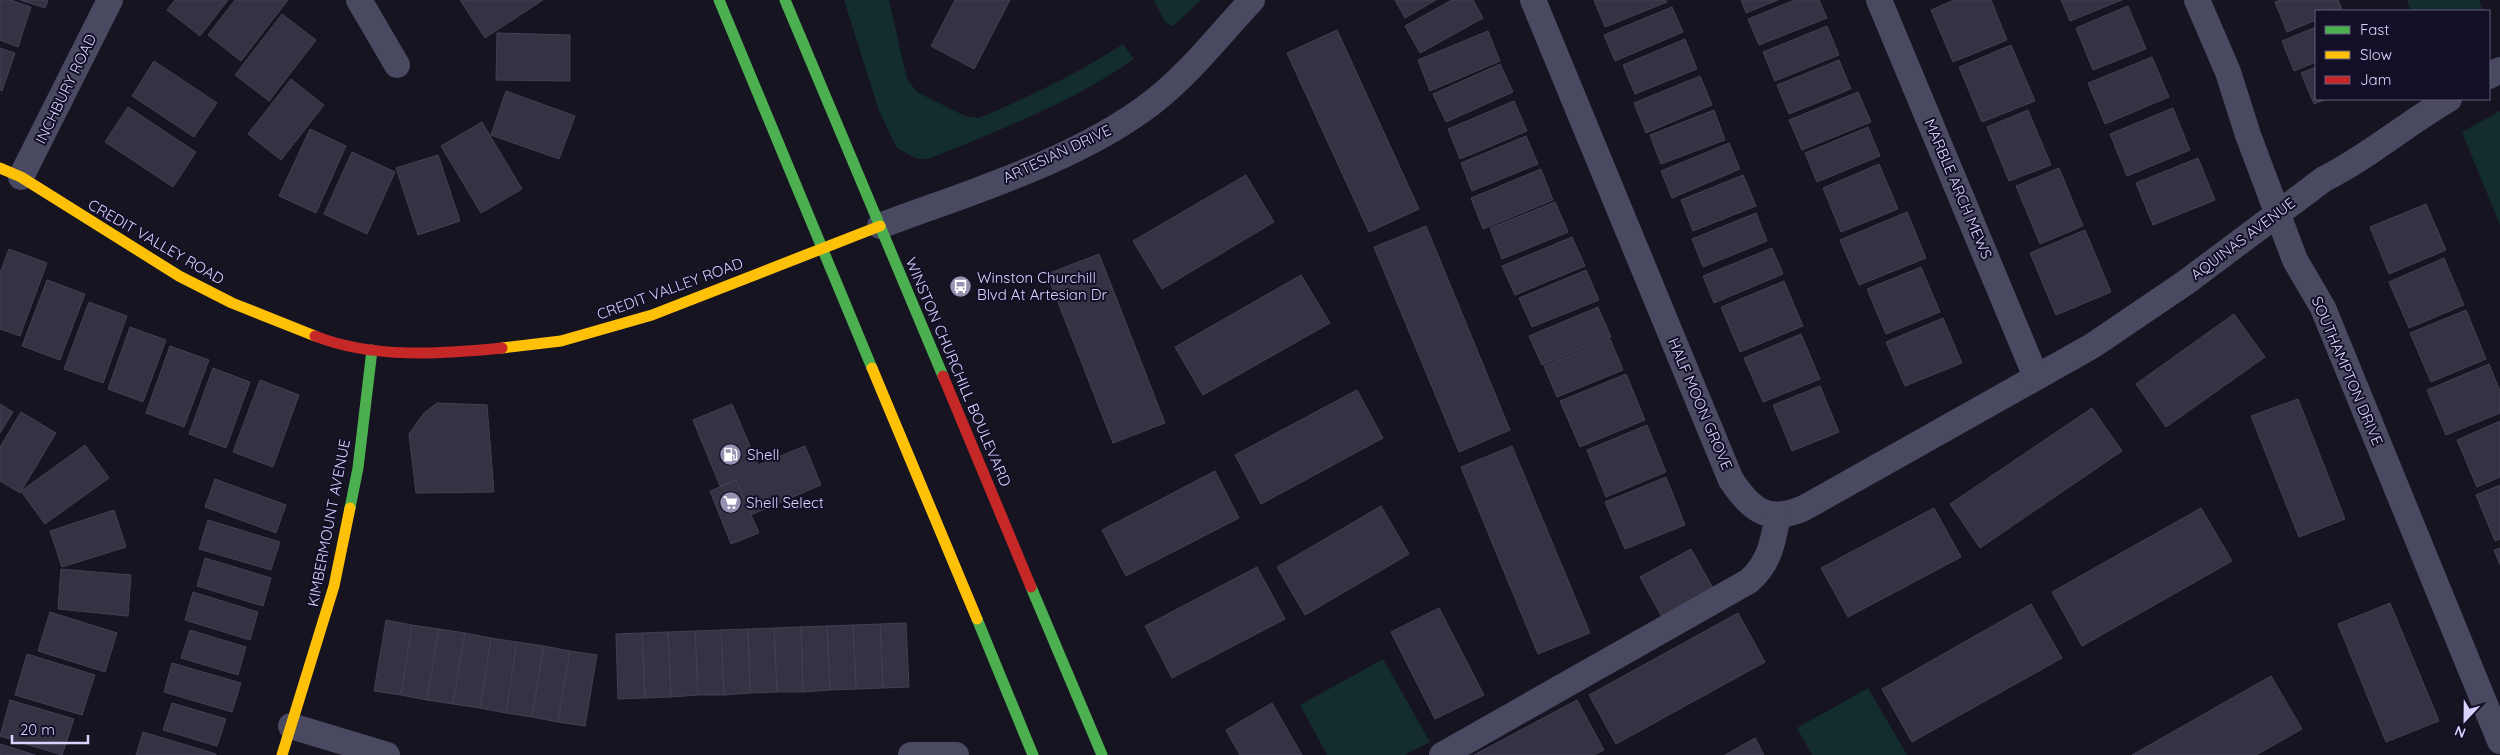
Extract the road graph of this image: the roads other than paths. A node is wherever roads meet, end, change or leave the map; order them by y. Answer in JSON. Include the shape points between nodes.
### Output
{"nodes":[{"id":1,"x":110,"y":0,"type":"edge"},
{"id":2,"x":359,"y":0,"type":"edge"},
{"id":3,"x":718,"y":0,"type":"edge"},
{"id":4,"x":785,"y":0,"type":"edge"},
{"id":5,"x":1252,"y":0,"type":"edge"},
{"id":6,"x":1533,"y":0,"type":"edge"},
{"id":7,"x":1879,"y":0,"type":"edge"},
{"id":8,"x":2198,"y":0,"type":"edge"},
{"id":9,"x":397,"y":66,"type":"dead end"},
{"id":10,"x":2447,"y":100,"type":"edge"},
{"id":11,"x":11,"y":172,"type":"edge"},
{"id":12,"x":2278,"y":212,"type":"junction"},
{"id":13,"x":880,"y":226,"type":"junction"},
{"id":14,"x":822,"y":249,"type":"junction"},
{"id":15,"x":372,"y":350,"type":"junction"},
{"id":16,"x":2036,"y":377,"type":"junction"},
{"id":17,"x":1778,"y":515,"type":"junction"},
{"id":18,"x":291,"y":726,"type":"junction"},
{"id":19,"x":2500,"y":740,"type":"edge"},
{"id":20,"x":282,"y":755,"type":"edge"},
{"id":21,"x":387,"y":755,"type":"edge"},
{"id":22,"x":911,"y":755,"type":"edge"},
{"id":23,"x":956,"y":755,"type":"edge"},
{"id":24,"x":1033,"y":755,"type":"edge"},
{"id":25,"x":1102,"y":755,"type":"edge"},
{"id":26,"x":1442,"y":755,"type":"edge"}],
"edges":[{"from":1,"to":11,"type":"street","name":"INCHBURY ROAD"},
{"from":2,"to":9,"type":"street"},
{"from":3,"to":14,"type":"main road"},
{"from":4,"to":13,"type":"main road","name":"WINSTON CHURCHILL BOULEVARD"},
{"from":5,"to":13,"type":"street","name":"ARTESIAN DRIVE","via":[[1183,75],[1124,122],[1060,156]]},
{"from":6,"to":17,"type":"street","name":"HALF MOON GROVE","via":[[1731,480],[1754,508]]},
{"from":7,"to":16,"type":"street","name":"MARBLE ARCH MEWS"},
{"from":8,"to":12,"type":"street","name":"SOUTHAMPTON DRIVE","via":[[2228,72]]},
{"from":10,"to":12,"type":"street","name":"AQUINAS AVENUE"},
{"from":11,"to":15,"type":"main road","name":"CREDIT VALLEY ROAD","via":[[179,276],[232,303],[325,340]]},
{"from":12,"to":16,"type":"street","name":"AQUINAS AVENUE","via":[[2186,283],[2092,346]]},
{"from":12,"to":19,"type":"street","name":"SOUTHAMPTON DRIVE","via":[[2295,260],[2323,308]]},
{"from":13,"to":14,"type":"main road","name":"CREDIT VALLEY ROAD"},
{"from":13,"to":25,"type":"main road","name":"WINSTON CHURCHILL BOULEVARD"},
{"from":14,"to":15,"type":"main road","name":"CREDIT VALLEY ROAD","via":[[652,315],[561,340],[450,353]]},
{"from":14,"to":24,"type":"main road"},
{"from":15,"to":18,"type":"main road","name":"KIMBERMOUNT AVENUE","via":[[358,468],[334,586]]},
{"from":16,"to":17,"type":"street","via":[[1804,508]]},
{"from":17,"to":26,"type":"street","via":[[1771,553],[1758,574],[1749,581]]},
{"from":18,"to":20,"type":"main road","name":"KIMBERMOUNT AVENUE"},
{"from":18,"to":21,"type":"street"},
{"from":22,"to":23,"type":"street"}]}
